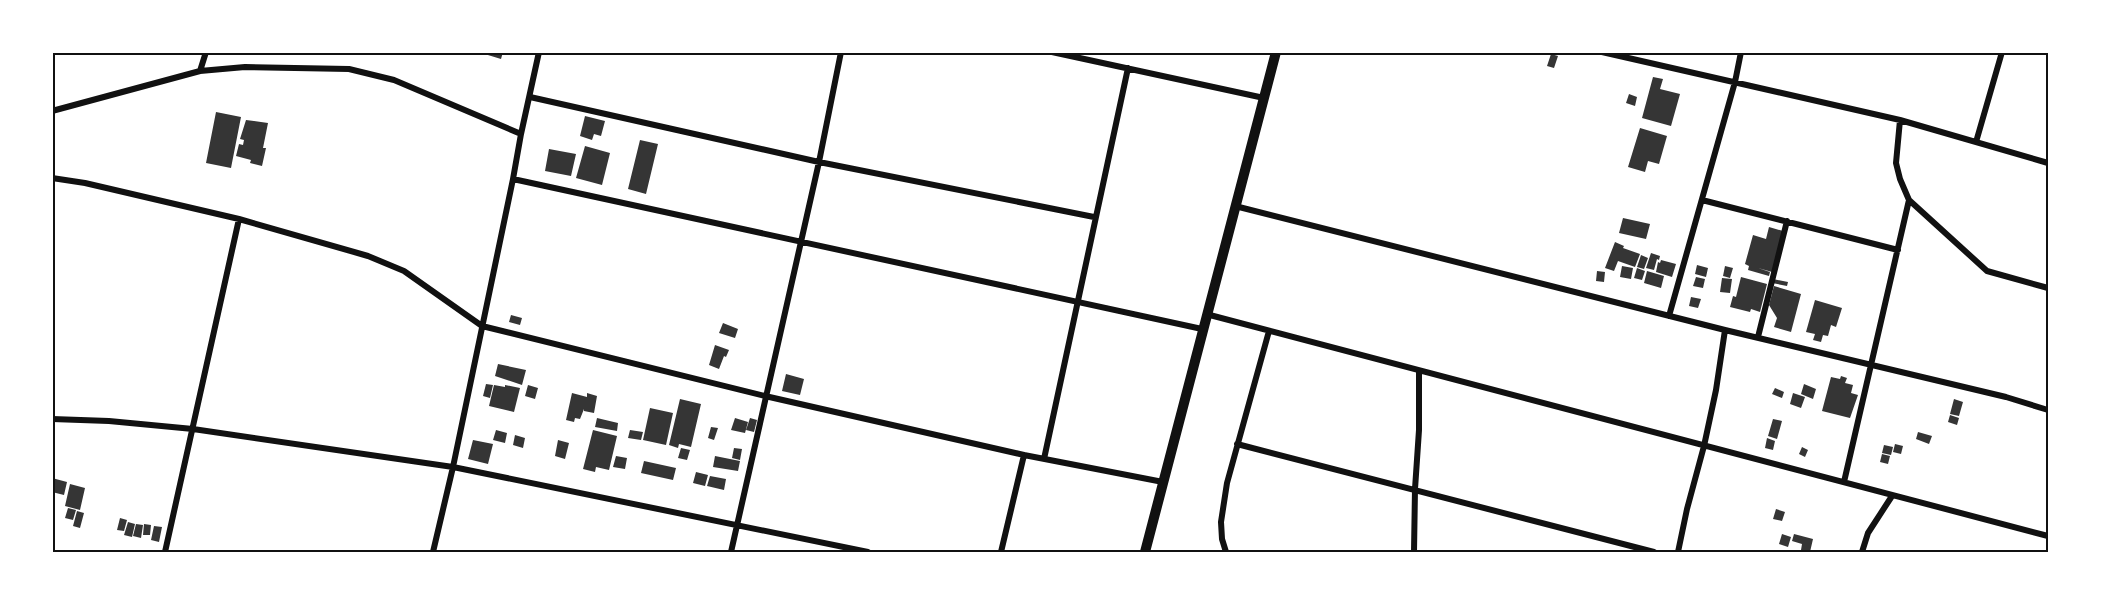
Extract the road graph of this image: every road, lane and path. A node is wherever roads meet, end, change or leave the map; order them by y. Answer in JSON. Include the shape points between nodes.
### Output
{"nodes":[{"id":1,"x":206,"y":52,"type":"edge"},
{"id":2,"x":539,"y":52,"type":"edge"},
{"id":3,"x":841,"y":52,"type":"edge"},
{"id":4,"x":1052,"y":52,"type":"edge"},
{"id":5,"x":1276,"y":52,"type":"edge"},
{"id":6,"x":1602,"y":52,"type":"edge"},
{"id":7,"x":1741,"y":52,"type":"edge"},
{"id":8,"x":2002,"y":52,"type":"edge"},
{"id":9,"x":1128,"y":68,"type":"junction"},
{"id":10,"x":200,"y":71,"type":"junction"},
{"id":11,"x":1735,"y":82,"type":"junction"},
{"id":12,"x":530,"y":97,"type":"junction"},
{"id":13,"x":1264,"y":98,"type":"junction"},
{"id":14,"x":52,"y":111,"type":"edge"},
{"id":15,"x":1900,"y":120,"type":"junction"},
{"id":16,"x":520,"y":134,"type":"junction"},
{"id":17,"x":1976,"y":142,"type":"junction"},
{"id":18,"x":819,"y":162,"type":"junction"},
{"id":19,"x":2049,"y":163,"type":"edge"},
{"id":20,"x":52,"y":178,"type":"edge"},
{"id":21,"x":513,"y":179,"type":"junction"},
{"id":22,"x":1702,"y":200,"type":"junction"},
{"id":23,"x":1909,"y":200,"type":"junction"},
{"id":24,"x":1235,"y":206,"type":"junction"},
{"id":25,"x":1094,"y":217,"type":"junction"},
{"id":26,"x":239,"y":219,"type":"junction"},
{"id":27,"x":1788,"y":221,"type":"junction"},
{"id":28,"x":801,"y":242,"type":"junction"},
{"id":29,"x":1898,"y":250,"type":"junction"},
{"id":30,"x":2049,"y":288,"type":"edge"},
{"id":31,"x":1077,"y":301,"type":"junction"},
{"id":32,"x":1206,"y":314,"type":"junction"},
{"id":33,"x":1669,"y":316,"type":"junction"},
{"id":34,"x":482,"y":326,"type":"junction"},
{"id":35,"x":1202,"y":329,"type":"junction"},
{"id":36,"x":1725,"y":330,"type":"junction"},
{"id":37,"x":1269,"y":331,"type":"junction"},
{"id":38,"x":1758,"y":337,"type":"junction"},
{"id":39,"x":1872,"y":365,"type":"junction"},
{"id":40,"x":1419,"y":371,"type":"junction"},
{"id":41,"x":765,"y":396,"type":"junction"},
{"id":42,"x":2049,"y":410,"type":"edge"},
{"id":43,"x":52,"y":419,"type":"edge"},
{"id":44,"x":194,"y":429,"type":"junction"},
{"id":45,"x":1237,"y":444,"type":"junction"},
{"id":46,"x":1704,"y":446,"type":"junction"},
{"id":47,"x":1024,"y":454,"type":"junction"},
{"id":48,"x":1044,"y":459,"type":"junction"},
{"id":49,"x":453,"y":467,"type":"junction"},
{"id":50,"x":1163,"y":482,"type":"junction"},
{"id":51,"x":1844,"y":482,"type":"junction"},
{"id":52,"x":1415,"y":489,"type":"junction"},
{"id":53,"x":1892,"y":496,"type":"junction"},
{"id":54,"x":737,"y":525,"type":"junction"},
{"id":55,"x":2049,"y":536,"type":"edge"},
{"id":56,"x":165,"y":552,"type":"edge"},
{"id":57,"x":433,"y":552,"type":"edge"},
{"id":58,"x":731,"y":552,"type":"edge"},
{"id":59,"x":868,"y":552,"type":"edge"},
{"id":60,"x":1001,"y":552,"type":"edge"},
{"id":61,"x":1145,"y":552,"type":"edge"},
{"id":62,"x":1226,"y":552,"type":"edge"},
{"id":63,"x":1414,"y":552,"type":"edge"},
{"id":64,"x":1654,"y":552,"type":"edge"},
{"id":65,"x":1678,"y":552,"type":"edge"},
{"id":66,"x":1862,"y":552,"type":"edge"}],
"edges":[{"from":1,"to":10,"type":"street"},
{"from":2,"to":12,"type":"street"},
{"from":3,"to":18,"type":"street"},
{"from":4,"to":9,"type":"street"},
{"from":5,"to":13,"type":"street"},
{"from":6,"to":11,"type":"street"},
{"from":7,"to":11,"type":"street"},
{"from":8,"to":17,"type":"street"},
{"from":9,"to":13,"type":"street"},
{"from":9,"to":25,"type":"street"},
{"from":10,"to":14,"type":"street"},
{"from":10,"to":16,"type":"street","via":[[245,67],[350,69],[394,80]]},
{"from":11,"to":15,"type":"street"},
{"from":11,"to":22,"type":"street"},
{"from":12,"to":16,"type":"street"},
{"from":12,"to":18,"type":"street"},
{"from":13,"to":24,"type":"street"},
{"from":15,"to":17,"type":"street"},
{"from":15,"to":23,"type":"street","via":[[1896,163]]},
{"from":16,"to":21,"type":"street"},
{"from":17,"to":19,"type":"street"},
{"from":18,"to":25,"type":"street"},
{"from":18,"to":28,"type":"street"},
{"from":20,"to":26,"type":"street"},
{"from":21,"to":28,"type":"street"},
{"from":21,"to":34,"type":"street"},
{"from":22,"to":27,"type":"street"},
{"from":22,"to":33,"type":"street"},
{"from":23,"to":29,"type":"street"},
{"from":23,"to":30,"type":"street","via":[[1987,271]]},
{"from":24,"to":32,"type":"street"},
{"from":24,"to":33,"type":"street"},
{"from":25,"to":31,"type":"street"},
{"from":26,"to":34,"type":"street","via":[[345,248],[404,271]]},
{"from":26,"to":44,"type":"street"},
{"from":27,"to":29,"type":"street"},
{"from":27,"to":38,"type":"street"},
{"from":28,"to":31,"type":"street"},
{"from":28,"to":41,"type":"street"},
{"from":29,"to":39,"type":"street"},
{"from":31,"to":35,"type":"street"},
{"from":31,"to":48,"type":"street"},
{"from":32,"to":35,"type":"street"},
{"from":32,"to":37,"type":"street"},
{"from":33,"to":36,"type":"street"},
{"from":34,"to":41,"type":"street"},
{"from":34,"to":49,"type":"street"},
{"from":35,"to":50,"type":"street"},
{"from":36,"to":38,"type":"street"},
{"from":36,"to":46,"type":"street"},
{"from":37,"to":40,"type":"street"},
{"from":37,"to":45,"type":"street"},
{"from":38,"to":39,"type":"street"},
{"from":39,"to":42,"type":"street"},
{"from":39,"to":51,"type":"street"},
{"from":40,"to":46,"type":"street"},
{"from":40,"to":52,"type":"street"},
{"from":41,"to":47,"type":"street"},
{"from":41,"to":54,"type":"street"},
{"from":43,"to":44,"type":"street"},
{"from":44,"to":49,"type":"street"},
{"from":44,"to":56,"type":"street"},
{"from":45,"to":52,"type":"street"},
{"from":45,"to":62,"type":"street","via":[[1221,522]]},
{"from":46,"to":51,"type":"street"},
{"from":46,"to":65,"type":"street"},
{"from":47,"to":48,"type":"street"},
{"from":47,"to":60,"type":"street"},
{"from":48,"to":50,"type":"street"},
{"from":49,"to":54,"type":"street"},
{"from":49,"to":57,"type":"street"},
{"from":50,"to":61,"type":"street"},
{"from":51,"to":53,"type":"street"},
{"from":52,"to":63,"type":"street"},
{"from":52,"to":64,"type":"street"},
{"from":53,"to":55,"type":"street"},
{"from":53,"to":66,"type":"street","via":[[1868,533]]},
{"from":54,"to":58,"type":"street"},
{"from":54,"to":59,"type":"street"}]}
